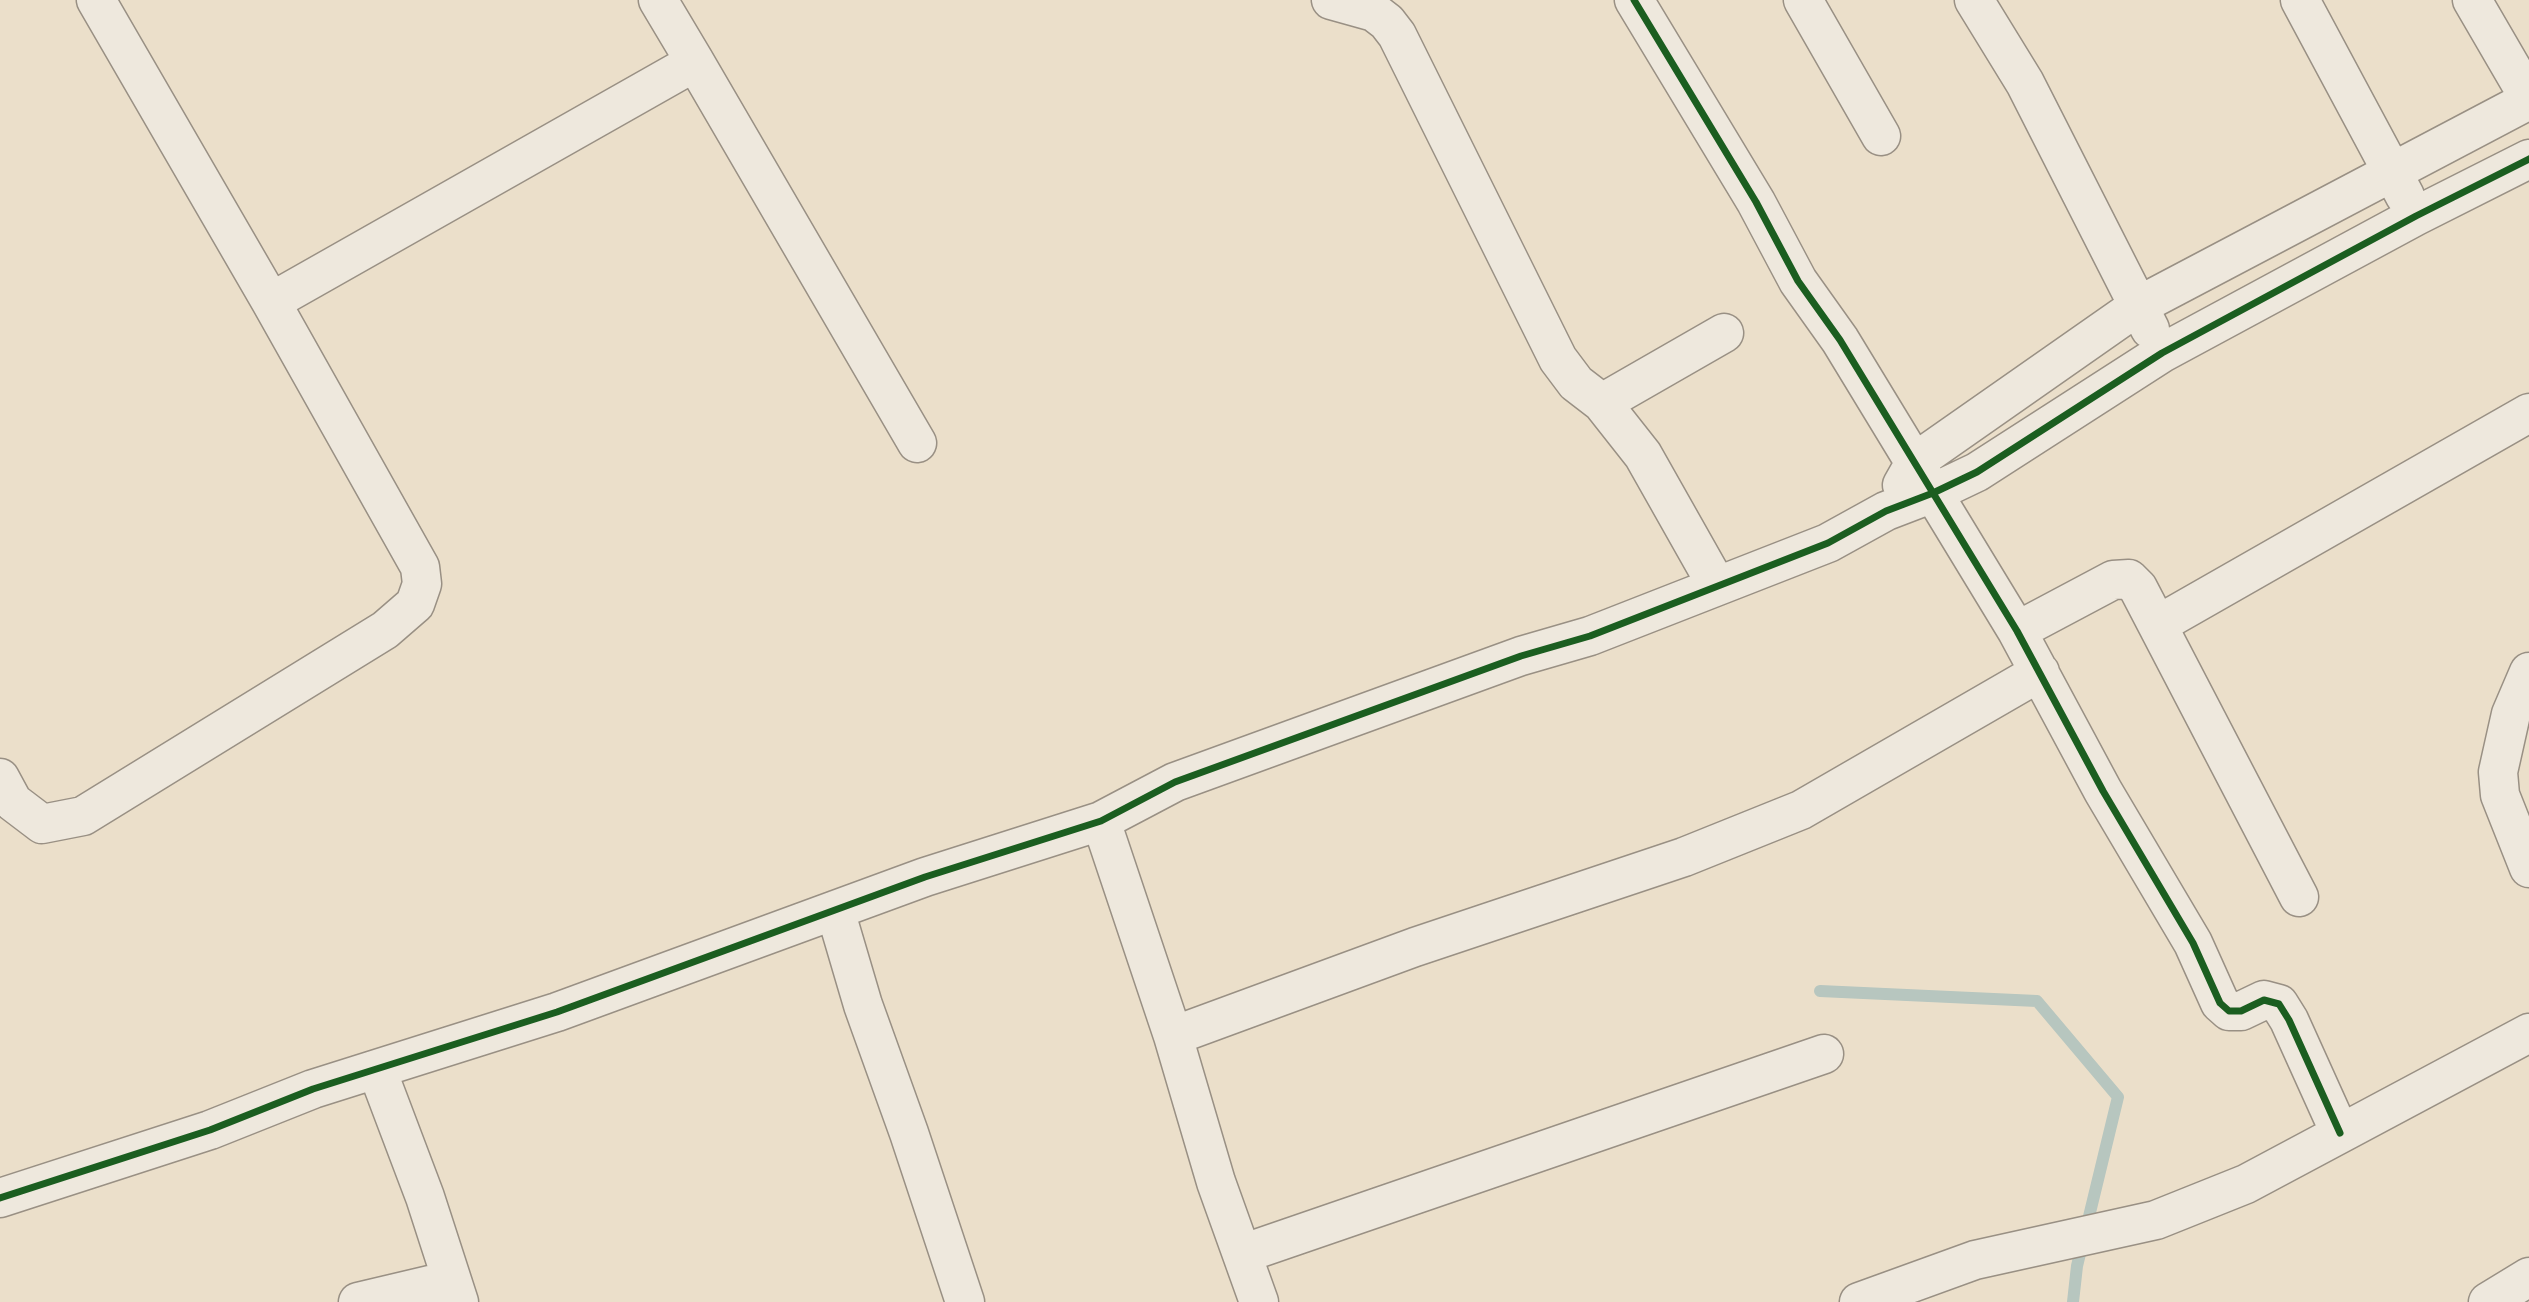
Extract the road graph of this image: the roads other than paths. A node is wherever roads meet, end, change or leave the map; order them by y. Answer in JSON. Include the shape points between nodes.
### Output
{"nodes":[{"id":1,"x":96,"y":0,"type":"edge"},
{"id":2,"x":659,"y":0,"type":"edge"},
{"id":3,"x":1331,"y":0,"type":"edge"},
{"id":4,"x":1634,"y":0,"type":"edge"},
{"id":5,"x":1803,"y":0,"type":"edge"},
{"id":6,"x":1974,"y":0,"type":"edge"},
{"id":7,"x":2300,"y":0,"type":"edge"},
{"id":8,"x":2472,"y":0,"type":"edge"},
{"id":9,"x":1385,"y":6,"type":"edge"},
{"id":10,"x":695,"y":62,"type":"junction"},
{"id":11,"x":2529,"y":99,"type":"edge"},
{"id":12,"x":1881,"y":136,"type":"dead end"},
{"id":13,"x":2529,"y":159,"type":"edge"},
{"id":14,"x":2393,"y":173,"type":"junction"},
{"id":15,"x":2416,"y":216,"type":"junction"},
{"id":16,"x":271,"y":302,"type":"junction"},
{"id":17,"x":2138,"y":306,"type":"junction"},
{"id":18,"x":1724,"y":334,"type":"dead end"},
{"id":19,"x":2162,"y":353,"type":"junction"},
{"id":20,"x":1602,"y":403,"type":"junction"},
{"id":21,"x":2529,"y":413,"type":"edge"},
{"id":22,"x":917,"y":443,"type":"dead end"},
{"id":23,"x":1924,"y":477,"type":"junction"},
{"id":24,"x":1717,"y":586,"type":"junction"},
{"id":25,"x":2159,"y":624,"type":"junction"},
{"id":26,"x":2017,"y":631,"type":"junction"},
{"id":27,"x":2040,"y":672,"type":"junction"},
{"id":28,"x":2529,"y":673,"type":"edge"},
{"id":29,"x":0,"y":778,"type":"edge"},
{"id":30,"x":1101,"y":821,"type":"junction"},
{"id":31,"x":2529,"y":869,"type":"edge"},
{"id":32,"x":2300,"y":897,"type":"dead end"},
{"id":33,"x":835,"y":910,"type":"junction"},
{"id":34,"x":2529,"y":1033,"type":"edge"},
{"id":35,"x":1173,"y":1036,"type":"junction"},
{"id":36,"x":1824,"y":1055,"type":"dead end"},
{"id":37,"x":377,"y":1070,"type":"junction"},
{"id":38,"x":2340,"y":1133,"type":"junction"},
{"id":39,"x":0,"y":1198,"type":"edge"},
{"id":40,"x":1242,"y":1254,"type":"junction"},
{"id":41,"x":2529,"y":1277,"type":"edge"},
{"id":42,"x":455,"y":1291,"type":"edge"},
{"id":43,"x":358,"y":1302,"type":"edge"},
{"id":44,"x":965,"y":1302,"type":"edge"},
{"id":45,"x":1259,"y":1302,"type":"edge"},
{"id":46,"x":1859,"y":1302,"type":"edge"},
{"id":47,"x":2488,"y":1302,"type":"edge"}],
"edges":[{"from":1,"to":16,"type":"street"},
{"from":2,"to":10,"type":"street"},
{"from":3,"to":9,"type":"street"},
{"from":4,"to":23,"type":"street","via":[[1756,202],[1798,281]]},
{"from":5,"to":12,"type":"street"},
{"from":6,"to":17,"type":"street","via":[[2025,83]]},
{"from":7,"to":14,"type":"street"},
{"from":8,"to":11,"type":"street"},
{"from":9,"to":20,"type":"street","via":[[1387,22],[1558,359],[1576,383]]},
{"from":10,"to":16,"type":"street"},
{"from":10,"to":22,"type":"street"},
{"from":11,"to":14,"type":"street"},
{"from":13,"to":15,"type":"street"},
{"from":14,"to":15,"type":"street"},
{"from":14,"to":17,"type":"street"},
{"from":15,"to":19,"type":"street"},
{"from":16,"to":29,"type":"street","via":[[420,568],[422,584],[415,604],[385,630],[83,816],[42,824],[13,802]]},
{"from":17,"to":19,"type":"street"},
{"from":17,"to":23,"type":"street"},
{"from":18,"to":20,"type":"street"},
{"from":19,"to":23,"type":"street","via":[[1977,472]]},
{"from":20,"to":24,"type":"street","via":[[1643,455]]},
{"from":21,"to":25,"type":"street"},
{"from":23,"to":24,"type":"street","via":[[1886,511],[1828,542]]},
{"from":23,"to":26,"type":"street"},
{"from":24,"to":30,"type":"street","via":[[1590,636],[1521,656],[1175,782]]},
{"from":25,"to":26,"type":"street","via":[[2129,579],[2113,580]]},
{"from":25,"to":32,"type":"street"},
{"from":26,"to":27,"type":"street"},
{"from":27,"to":35,"type":"street","via":[[1801,810],[1684,857],[1415,947]]},
{"from":27,"to":38,"type":"street","via":[[2103,791],[2193,943],[2220,1003],[2229,1011],[2241,1011],[2264,1000],[2279,1004]]},
{"from":28,"to":31,"type":"street","via":[[2511,714],[2498,772],[2500,795]]},
{"from":30,"to":33,"type":"street"},
{"from":30,"to":35,"type":"street"},
{"from":33,"to":37,"type":"street","via":[[557,1012]]},
{"from":33,"to":44,"type":"street","via":[[863,1006]]},
{"from":34,"to":38,"type":"street"},
{"from":35,"to":40,"type":"street"},
{"from":36,"to":40,"type":"street"},
{"from":37,"to":39,"type":"street"},
{"from":37,"to":42,"type":"street"},
{"from":38,"to":46,"type":"street","via":[[2246,1184],[2156,1220],[1975,1260]]},
{"from":40,"to":45,"type":"street"},
{"from":41,"to":47,"type":"street"},
{"from":42,"to":43,"type":"street"}]}
